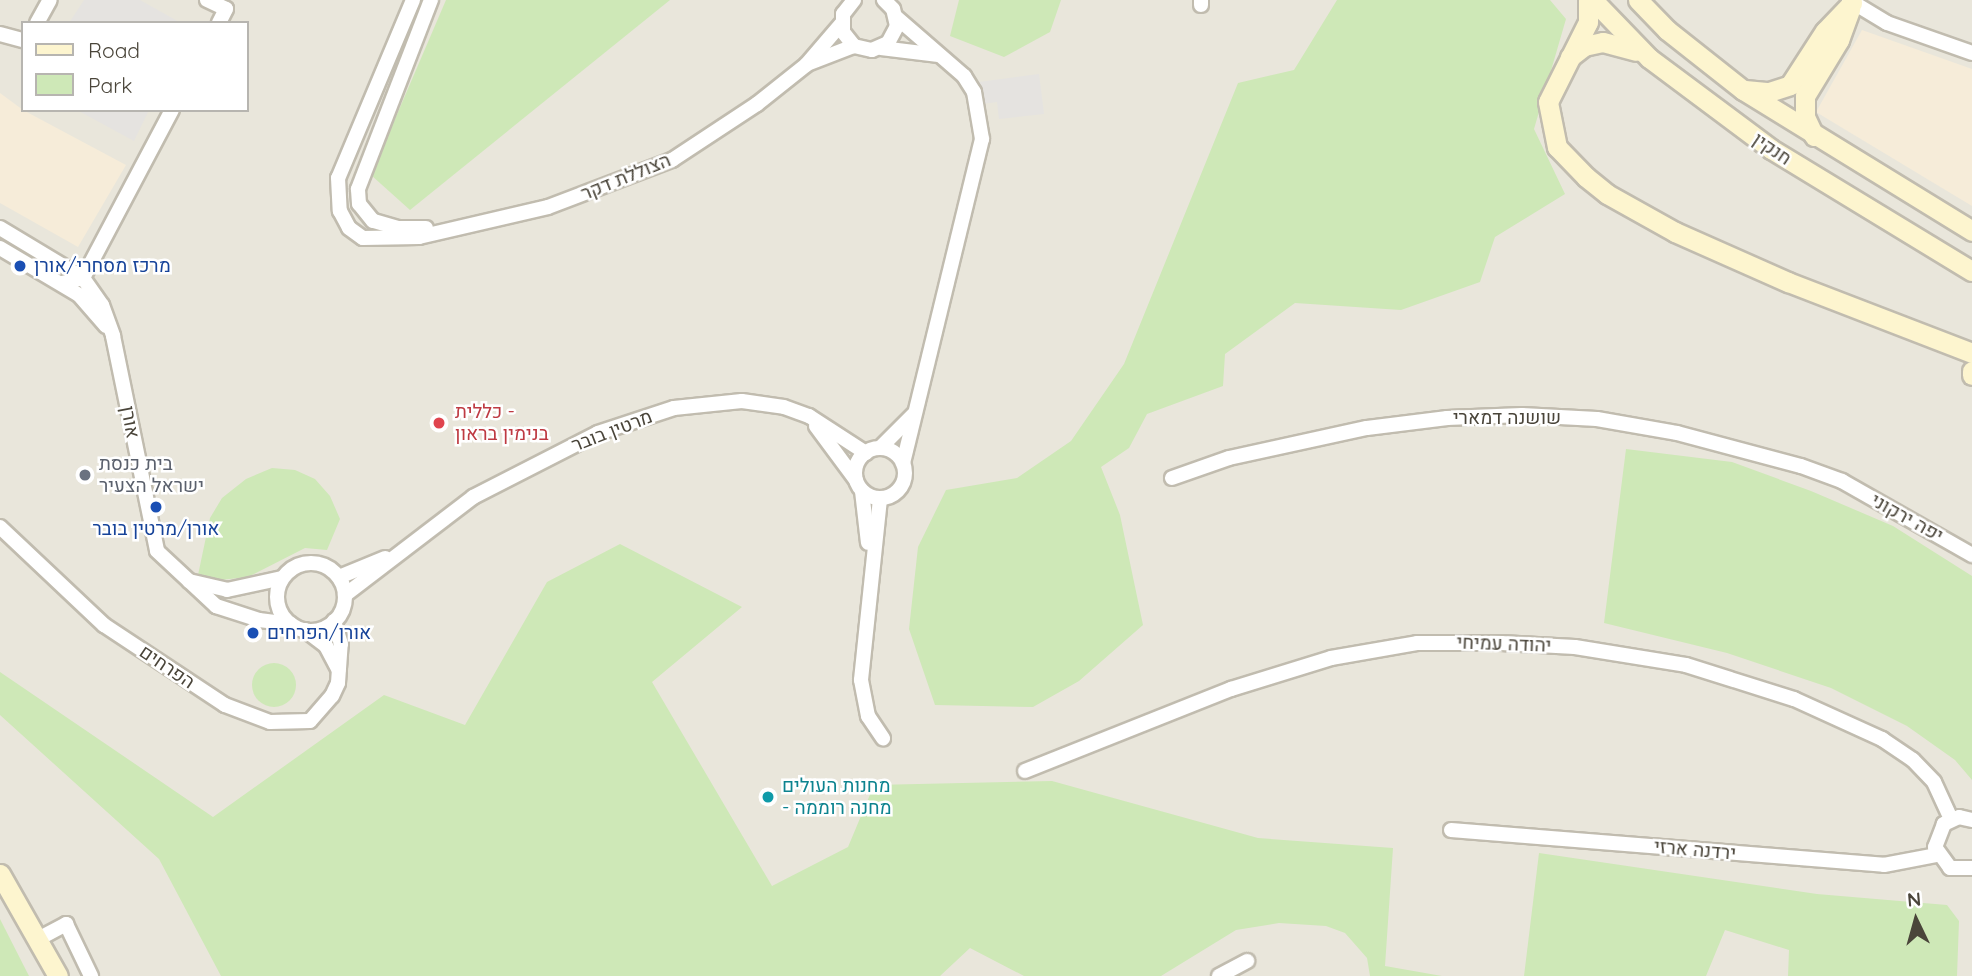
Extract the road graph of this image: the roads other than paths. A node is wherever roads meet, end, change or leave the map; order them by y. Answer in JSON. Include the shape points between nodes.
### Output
{"nodes":[{"id":1,"x":50,"y":0,"type":"edge"},
{"id":2,"x":207,"y":0,"type":"edge"},
{"id":3,"x":413,"y":0,"type":"edge"},
{"id":4,"x":431,"y":0,"type":"edge"},
{"id":5,"x":884,"y":0,"type":"edge"},
{"id":6,"x":1588,"y":0,"type":"edge"},
{"id":7,"x":1593,"y":0,"type":"edge"},
{"id":8,"x":1638,"y":0,"type":"edge"},
{"id":9,"x":1850,"y":1,"type":"edge"},
{"id":10,"x":850,"y":2,"type":"edge"},
{"id":11,"x":228,"y":5,"type":"edge"},
{"id":12,"x":896,"y":17,"type":"junction"},
{"id":13,"x":38,"y":21,"type":"edge"},
{"id":14,"x":220,"y":21,"type":"edge"},
{"id":15,"x":842,"y":23,"type":"junction"},
{"id":16,"x":0,"y":34,"type":"edge"},
{"id":17,"x":21,"y":39,"type":"edge"},
{"id":18,"x":855,"y":46,"type":"junction"},
{"id":19,"x":881,"y":48,"type":"junction"},
{"id":20,"x":1972,"y":53,"type":"edge"},
{"id":21,"x":940,"y":55,"type":"junction"},
{"id":22,"x":1570,"y":58,"type":"junction"},
{"id":23,"x":1649,"y":58,"type":"junction"},
{"id":24,"x":806,"y":65,"type":"junction"},
{"id":25,"x":1743,"y":90,"type":"junction"},
{"id":26,"x":171,"y":112,"type":"edge"},
{"id":27,"x":1814,"y":137,"type":"junction"},
{"id":28,"x":0,"y":228,"type":"edge"},
{"id":29,"x":463,"y":228,"type":"junction"},
{"id":30,"x":1972,"y":231,"type":"edge"},
{"id":31,"x":0,"y":248,"type":"edge"},
{"id":32,"x":1972,"y":271,"type":"edge"},
{"id":33,"x":83,"y":278,"type":"junction"},
{"id":34,"x":62,"y":283,"type":"junction"},
{"id":35,"x":113,"y":336,"type":"junction"},
{"id":36,"x":1972,"y":352,"type":"edge"},
{"id":37,"x":918,"y":408,"type":"junction"},
{"id":38,"x":809,"y":416,"type":"junction"},
{"id":39,"x":880,"y":448,"type":"junction"},
{"id":40,"x":866,"y":453,"type":"junction"},
{"id":41,"x":904,"y":464,"type":"junction"},
{"id":42,"x":1171,"y":478,"type":"dead end"},
{"id":43,"x":1842,"y":481,"type":"joint"},
{"id":44,"x":859,"y":485,"type":"junction"},
{"id":45,"x":880,"y":499,"type":"junction"},
{"id":46,"x":0,"y":527,"type":"edge"},
{"id":47,"x":400,"y":553,"type":"junction"},
{"id":48,"x":1972,"y":555,"type":"edge"},
{"id":49,"x":871,"y":565,"type":"junction"},
{"id":50,"x":339,"y":577,"type":"junction"},
{"id":51,"x":282,"y":578,"type":"junction"},
{"id":52,"x":185,"y":580,"type":"junction"},
{"id":53,"x":345,"y":595,"type":"junction"},
{"id":54,"x":334,"y":621,"type":"junction"},
{"id":55,"x":291,"y":624,"type":"junction"},
{"id":56,"x":305,"y":630,"type":"junction"},
{"id":57,"x":339,"y":670,"type":"junction"},
{"id":58,"x":883,"y":737,"type":"dead end"},
{"id":59,"x":1024,"y":771,"type":"dead end"},
{"id":60,"x":1951,"y":819,"type":"junction"},
{"id":61,"x":1972,"y":820,"type":"edge"},
{"id":62,"x":1451,"y":830,"type":"dead end"},
{"id":63,"x":1937,"y":855,"type":"junction"},
{"id":64,"x":1972,"y":868,"type":"edge"},
{"id":65,"x":0,"y":874,"type":"edge"},
{"id":66,"x":40,"y":938,"type":"junction"},
{"id":67,"x":1247,"y":961,"type":"dead end"},
{"id":68,"x":58,"y":976,"type":"edge"},
{"id":69,"x":91,"y":976,"type":"edge"},
{"id":70,"x":1219,"y":976,"type":"edge"}],
"edges":[{"from":1,"to":13,"type":"street"},
{"from":2,"to":11,"type":"street"},
{"from":3,"to":29,"type":"street","name":"הצוללת דקר","via":[[342,162],[336,194],[349,228],[363,238],[419,237]]},
{"from":4,"to":29,"type":"street","name":"הצוללת דקר","via":[[370,152],[358,189],[359,204],[373,221],[398,228]]},
{"from":5,"to":12,"type":"street"},
{"from":6,"to":22,"type":"main road","via":[[1588,22]]},
{"from":7,"to":23,"type":"main road","name":"חנקין"},
{"from":8,"to":25,"type":"main road","name":"חנקין","via":[[1667,30]]},
{"from":9,"to":20,"type":"street","via":[[1887,23]]},
{"from":9,"to":25,"type":"main road","via":[[1790,85],[1769,92]]},
{"from":9,"to":27,"type":"main road","via":[[1839,40],[1805,96],[1805,117]]},
{"from":10,"to":15,"type":"street"},
{"from":11,"to":14,"type":"street"},
{"from":12,"to":19,"type":"street","via":[[894,35]]},
{"from":12,"to":21,"type":"street"},
{"from":15,"to":18,"type":"street"},
{"from":15,"to":24,"type":"street","name":"הצוללת דקר"},
{"from":16,"to":17,"type":"street"},
{"from":18,"to":19,"type":"street"},
{"from":18,"to":24,"type":"street","name":"הצוללת דקר"},
{"from":19,"to":21,"type":"street"},
{"from":21,"to":37,"type":"street","via":[[954,64],[974,92],[982,139]]},
{"from":22,"to":23,"type":"main road","via":[[1584,46],[1603,43],[1630,47]]},
{"from":22,"to":36,"type":"main road","via":[[1548,102],[1551,133],[1557,147],[1607,194],[1675,232],[1788,282]]},
{"from":23,"to":32,"type":"main road","name":"חנקין","via":[[1771,149]]},
{"from":24,"to":29,"type":"street","name":"הצוללת דקר","via":[[672,160],[548,207]]},
{"from":25,"to":27,"type":"main road","name":"חנקין"},
{"from":26,"to":33,"type":"street"},
{"from":27,"to":30,"type":"main road","name":"חנקין"},
{"from":28,"to":33,"type":"street","name":"אורן"},
{"from":31,"to":34,"type":"street","name":"אורן"},
{"from":33,"to":34,"type":"street"},
{"from":33,"to":35,"type":"street","name":"אורן","via":[[102,305]]},
{"from":34,"to":35,"type":"street","name":"אורן","via":[[79,295]]},
{"from":35,"to":52,"type":"street","name":"אורן","via":[[158,551]]},
{"from":37,"to":39,"type":"street","via":[[896,438]]},
{"from":37,"to":41,"type":"street"},
{"from":38,"to":40,"type":"street","name":"מרטין בובר"},
{"from":38,"to":44,"type":"street"},
{"from":38,"to":47,"type":"street","name":"מרטין בובר","via":[[741,401],[674,408],[627,422],[473,497]]},
{"from":39,"to":40,"type":"street"},
{"from":39,"to":41,"type":"street","via":[[894,453]]},
{"from":40,"to":44,"type":"street","via":[[856,465]]},
{"from":41,"to":45,"type":"street","via":[[902,485]]},
{"from":42,"to":43,"type":"street","name":"שושנה דמארי","via":[[1228,458],[1367,428],[1522,415],[1597,419],[1677,432]]},
{"from":43,"to":48,"type":"street","name":"יפה ירקוני"},
{"from":44,"to":45,"type":"street"},
{"from":44,"to":49,"type":"street"},
{"from":45,"to":49,"type":"street"},
{"from":46,"to":57,"type":"street","name":"הפרחים","via":[[104,625],[225,705],[270,722],[310,721],[332,696]]},
{"from":47,"to":50,"type":"street","name":"מרטין בובר"},
{"from":47,"to":53,"type":"street","name":"מרטין בובר"},
{"from":49,"to":58,"type":"street","via":[[862,690],[868,716]]},
{"from":50,"to":51,"type":"street","via":[[324,565],[307,563]]},
{"from":50,"to":53,"type":"street"},
{"from":51,"to":52,"type":"street","via":[[227,590]]},
{"from":51,"to":55,"type":"street","via":[[277,599]]},
{"from":52,"to":55,"type":"street","name":"אורן","via":[[216,606],[259,620]]},
{"from":53,"to":54,"type":"street"},
{"from":54,"to":56,"type":"street","via":[[321,629]]},
{"from":54,"to":57,"type":"street","name":"הפרחים","via":[[341,644]]},
{"from":55,"to":56,"type":"street"},
{"from":56,"to":57,"type":"street","via":[[326,646]]},
{"from":59,"to":60,"type":"street","name":"יהודה עמיחי","via":[[1231,689],[1331,658],[1417,643],[1501,643],[1575,647],[1686,665],[1794,699],[1882,739],[1913,760],[1934,782]]},
{"from":60,"to":61,"type":"street"},
{"from":60,"to":63,"type":"street","via":[[1938,831]]},
{"from":62,"to":63,"type":"street","name":"ירדנה ארזי","via":[[1884,865]]},
{"from":63,"to":64,"type":"street","via":[[1951,868]]},
{"from":65,"to":66,"type":"main road"},
{"from":66,"to":68,"type":"main road"},
{"from":66,"to":69,"type":"street","via":[[66,924]]},
{"from":67,"to":70,"type":"street"}]}
